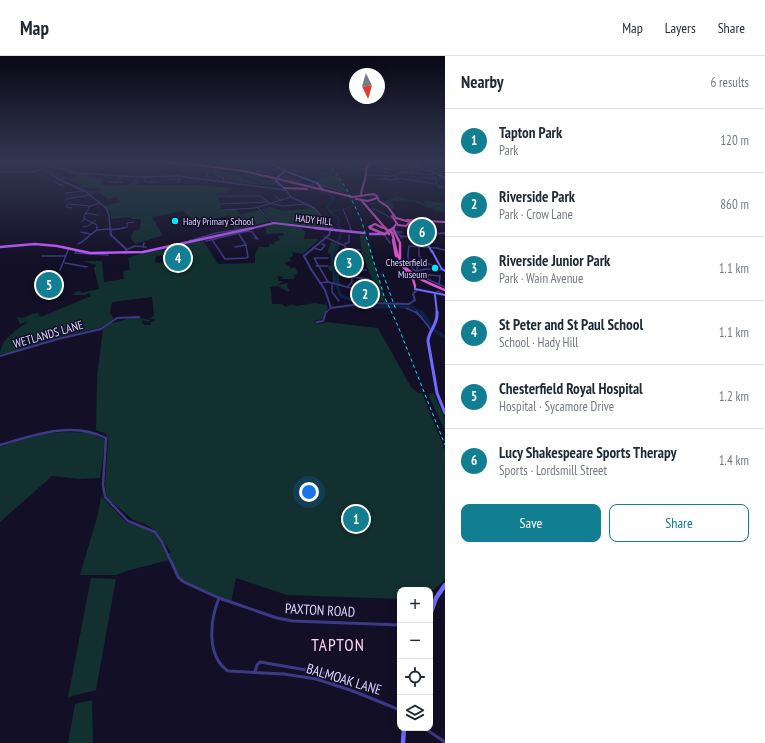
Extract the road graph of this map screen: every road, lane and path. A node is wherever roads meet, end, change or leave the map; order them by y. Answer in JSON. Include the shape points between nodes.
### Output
{"nodes":[{"id":1,"x":289,"y":194,"type":"edge"},
{"id":2,"x":335,"y":194,"type":"edge"},
{"id":3,"x":339,"y":194,"type":"edge"},
{"id":4,"x":369,"y":194,"type":"joint"},
{"id":5,"x":90,"y":195,"type":"joint"},
{"id":6,"x":218,"y":196,"type":"dead end"},
{"id":7,"x":275,"y":196,"type":"dead end"},
{"id":8,"x":291,"y":197,"type":"junction"},
{"id":9,"x":360,"y":197,"type":"junction"},
{"id":10,"x":377,"y":197,"type":"junction"},
{"id":11,"x":66,"y":199,"type":"dead end"},
{"id":12,"x":280,"y":200,"type":"junction"},
{"id":13,"x":361,"y":200,"type":"junction"},
{"id":14,"x":370,"y":201,"type":"junction"},
{"id":15,"x":84,"y":202,"type":"dead end"},
{"id":16,"x":269,"y":202,"type":"junction"},
{"id":17,"x":100,"y":203,"type":"junction"},
{"id":18,"x":381,"y":203,"type":"junction"},
{"id":19,"x":82,"y":204,"type":"junction"},
{"id":20,"x":220,"y":204,"type":"dead end"},
{"id":21,"x":306,"y":204,"type":"junction"},
{"id":22,"x":90,"y":206,"type":"junction"},
{"id":23,"x":257,"y":207,"type":"junction"},
{"id":24,"x":72,"y":208,"type":"dead end"},
{"id":25,"x":373,"y":208,"type":"dead end"},
{"id":26,"x":343,"y":209,"type":"dead end"},
{"id":27,"x":222,"y":210,"type":"dead end"},
{"id":28,"x":86,"y":213,"type":"junction"},
{"id":29,"x":392,"y":214,"type":"junction"},
{"id":30,"x":98,"y":215,"type":"dead end"},
{"id":31,"x":386,"y":215,"type":"junction"},
{"id":32,"x":85,"y":219,"type":"junction"},
{"id":33,"x":96,"y":220,"type":"dead end"},
{"id":34,"x":400,"y":220,"type":"junction"},
{"id":35,"x":82,"y":221,"type":"dead end"},
{"id":36,"x":395,"y":221,"type":"junction"},
{"id":37,"x":93,"y":222,"type":"junction"},
{"id":38,"x":134,"y":222,"type":"dead end"},
{"id":39,"x":409,"y":222,"type":"junction"},
{"id":40,"x":425,"y":222,"type":"junction"},
{"id":41,"x":445,"y":222,"type":"edge"},
{"id":42,"x":274,"y":223,"type":"junction"},
{"id":43,"x":401,"y":225,"type":"junction"},
{"id":44,"x":405,"y":226,"type":"junction"},
{"id":45,"x":82,"y":227,"type":"dead end"},
{"id":46,"x":252,"y":227,"type":"junction"},
{"id":47,"x":331,"y":228,"type":"junction"},
{"id":48,"x":394,"y":228,"type":"junction"},
{"id":49,"x":110,"y":229,"type":"junction"},
{"id":50,"x":97,"y":230,"type":"junction"},
{"id":51,"x":417,"y":230,"type":"junction"},
{"id":52,"x":81,"y":232,"type":"dead end"},
{"id":53,"x":238,"y":232,"type":"junction"},
{"id":54,"x":352,"y":232,"type":"junction"},
{"id":55,"x":402,"y":232,"type":"dead end"},
{"id":56,"x":445,"y":232,"type":"edge"},
{"id":57,"x":364,"y":233,"type":"dead end"},
{"id":58,"x":436,"y":233,"type":"junction"},
{"id":59,"x":90,"y":234,"type":"junction"},
{"id":60,"x":370,"y":234,"type":"dead end"},
{"id":61,"x":384,"y":234,"type":"junction"},
{"id":62,"x":389,"y":234,"type":"junction"},
{"id":63,"x":429,"y":234,"type":"junction"},
{"id":64,"x":349,"y":235,"type":"dead end"},
{"id":65,"x":422,"y":235,"type":"junction"},
{"id":66,"x":256,"y":237,"type":"dead end"},
{"id":67,"x":325,"y":237,"type":"junction"},
{"id":68,"x":425,"y":238,"type":"junction"},
{"id":69,"x":212,"y":239,"type":"junction"},
{"id":70,"x":206,"y":241,"type":"dead end"},
{"id":71,"x":427,"y":241,"type":"junction"},
{"id":72,"x":144,"y":243,"type":"dead end"},
{"id":73,"x":390,"y":243,"type":"dead end"},
{"id":74,"x":78,"y":244,"type":"dead end"},
{"id":75,"x":322,"y":244,"type":"dead end"},
{"id":76,"x":344,"y":244,"type":"junction"},
{"id":77,"x":246,"y":245,"type":"junction"},
{"id":78,"x":0,"y":247,"type":"edge"},
{"id":79,"x":143,"y":247,"type":"junction"},
{"id":80,"x":146,"y":247,"type":"dead end"},
{"id":81,"x":172,"y":247,"type":"junction"},
{"id":82,"x":235,"y":247,"type":"dead end"},
{"id":83,"x":419,"y":247,"type":"junction"},
{"id":84,"x":68,"y":248,"type":"junction"},
{"id":85,"x":312,"y":248,"type":"junction"},
{"id":86,"x":345,"y":248,"type":"junction"},
{"id":87,"x":431,"y":248,"type":"junction"},
{"id":88,"x":360,"y":250,"type":"dead end"},
{"id":89,"x":445,"y":250,"type":"edge"},
{"id":90,"x":76,"y":251,"type":"junction"},
{"id":91,"x":125,"y":252,"type":"junction"},
{"id":92,"x":108,"y":255,"type":"dead end"},
{"id":93,"x":42,"y":256,"type":"dead end"},
{"id":94,"x":65,"y":256,"type":"junction"},
{"id":95,"x":344,"y":256,"type":"junction"},
{"id":96,"x":328,"y":258,"type":"dead end"},
{"id":97,"x":361,"y":258,"type":"dead end"},
{"id":98,"x":400,"y":259,"type":"junction"},
{"id":99,"x":421,"y":262,"type":"junction"},
{"id":100,"x":65,"y":263,"type":"junction"},
{"id":101,"x":400,"y":264,"type":"junction"},
{"id":102,"x":316,"y":266,"type":"junction"},
{"id":103,"x":328,"y":266,"type":"dead end"},
{"id":104,"x":436,"y":266,"type":"dead end"},
{"id":105,"x":87,"y":267,"type":"dead end"},
{"id":106,"x":60,"y":270,"type":"dead end"},
{"id":107,"x":352,"y":270,"type":"junction"},
{"id":108,"x":366,"y":270,"type":"dead end"},
{"id":109,"x":444,"y":270,"type":"edge"},
{"id":110,"x":418,"y":272,"type":"junction"},
{"id":111,"x":352,"y":277,"type":"junction"},
{"id":112,"x":369,"y":279,"type":"dead end"},
{"id":113,"x":328,"y":282,"type":"junction"},
{"id":114,"x":320,"y":283,"type":"junction"},
{"id":115,"x":333,"y":284,"type":"junction"},
{"id":116,"x":438,"y":284,"type":"junction"},
{"id":117,"x":348,"y":286,"type":"junction"},
{"id":118,"x":415,"y":286,"type":"joint"},
{"id":119,"x":445,"y":287,"type":"edge"},
{"id":120,"x":351,"y":288,"type":"dead end"},
{"id":121,"x":418,"y":290,"type":"junction"},
{"id":122,"x":445,"y":293,"type":"edge"},
{"id":123,"x":435,"y":294,"type":"junction"},
{"id":124,"x":338,"y":301,"type":"dead end"},
{"id":125,"x":331,"y":308,"type":"junction"},
{"id":126,"x":406,"y":308,"type":"dead end"},
{"id":127,"x":139,"y":317,"type":"dead end"},
{"id":128,"x":317,"y":322,"type":"dead end"},
{"id":129,"x":432,"y":329,"type":"junction"},
{"id":130,"x":0,"y":356,"type":"edge"},
{"id":131,"x":445,"y":413,"type":"edge"},
{"id":132,"x":0,"y":445,"type":"edge"},
{"id":133,"x":445,"y":585,"type":"edge"},
{"id":134,"x":219,"y":598,"type":"junction"},
{"id":135,"x":433,"y":606,"type":"edge"},
{"id":136,"x":397,"y":625,"type":"edge"},
{"id":137,"x":255,"y":672,"type":"junction"},
{"id":138,"x":324,"y":673,"type":"dead end"},
{"id":139,"x":397,"y":709,"type":"edge"},
{"id":140,"x":404,"y":731,"type":"edge"},
{"id":141,"x":428,"y":731,"type":"edge"},
{"id":142,"x":445,"y":742,"type":"edge"},
{"id":143,"x":403,"y":743,"type":"edge"}],
"edges":[{"from":1,"to":8,"type":"street"},
{"from":2,"to":13,"type":"highway"},
{"from":3,"to":9,"type":"highway"},
{"from":4,"to":9,"type":"highway"},
{"from":4,"to":10,"type":"highway"},
{"from":5,"to":11,"type":"street"},
{"from":5,"to":17,"type":"street"},
{"from":6,"to":16,"type":"street","via":[[260,196]]},
{"from":7,"to":12,"type":"street"},
{"from":8,"to":12,"type":"street"},
{"from":8,"to":21,"type":"street"},
{"from":9,"to":13,"type":"highway"},
{"from":10,"to":14,"type":"highway"},
{"from":10,"to":18,"type":"highway"},
{"from":12,"to":16,"type":"street"},
{"from":13,"to":14,"type":"highway"},
{"from":13,"to":62,"type":"highway"},
{"from":14,"to":18,"type":"highway"},
{"from":14,"to":62,"type":"highway","via":[[368,205]]},
{"from":15,"to":19,"type":"street"},
{"from":16,"to":20,"type":"street"},
{"from":16,"to":21,"type":"street","via":[[285,206]]},
{"from":16,"to":23,"type":"street"},
{"from":17,"to":22,"type":"street"},
{"from":17,"to":49,"type":"street","via":[[108,211]]},
{"from":18,"to":29,"type":"highway"},
{"from":19,"to":22,"type":"street"},
{"from":19,"to":24,"type":"street","via":[[66,206]]},
{"from":21,"to":47,"type":"street","via":[[317,210]]},
{"from":22,"to":28,"type":"street"},
{"from":23,"to":27,"type":"street"},
{"from":23,"to":42,"type":"street"},
{"from":25,"to":31,"type":"street"},
{"from":26,"to":54,"type":"street"},
{"from":28,"to":30,"type":"street"},
{"from":28,"to":32,"type":"street"},
{"from":29,"to":31,"type":"street"},
{"from":29,"to":34,"type":"highway"},
{"from":29,"to":36,"type":"highway"},
{"from":29,"to":39,"type":"highway"},
{"from":31,"to":36,"type":"street"},
{"from":32,"to":35,"type":"street"},
{"from":32,"to":37,"type":"street"},
{"from":33,"to":37,"type":"street"},
{"from":34,"to":36,"type":"highway"},
{"from":34,"to":39,"type":"highway"},
{"from":36,"to":43,"type":"highway"},
{"from":36,"to":48,"type":"main road"},
{"from":37,"to":45,"type":"street"},
{"from":37,"to":50,"type":"street","via":[[97,225]]},
{"from":38,"to":49,"type":"street","via":[[127,223],[127,227]]},
{"from":39,"to":40,"type":"highway"},
{"from":39,"to":44,"type":"highway"},
{"from":39,"to":51,"type":"main road"},
{"from":40,"to":41,"type":"highway"},
{"from":40,"to":58,"type":"street"},
{"from":42,"to":46,"type":"main road","name":"HADY HILL"},
{"from":42,"to":47,"type":"main road","name":"HADY HILL"},
{"from":43,"to":44,"type":"highway"},
{"from":43,"to":48,"type":"main road"},
{"from":44,"to":51,"type":"main road"},
{"from":46,"to":53,"type":"main road","name":"HADY HILL"},
{"from":46,"to":81,"type":"street","name":"HADY HILL","via":[[216,233]]},
{"from":47,"to":54,"type":"main road","name":"HADY HILL"},
{"from":47,"to":67,"type":"street"},
{"from":48,"to":61,"type":"main road"},
{"from":48,"to":98,"type":"highway","via":[[400,244]]},
{"from":49,"to":50,"type":"street"},
{"from":49,"to":91,"type":"street","via":[[114,240]]},
{"from":50,"to":59,"type":"street"},
{"from":51,"to":65,"type":"main road"},
{"from":52,"to":59,"type":"street"},
{"from":53,"to":66,"type":"street","name":"HADY HILL","via":[[252,232]]},
{"from":53,"to":69,"type":"main road","name":"HADY HILL"},
{"from":53,"to":77,"type":"street"},
{"from":54,"to":57,"type":"main road","name":"HADY HILL"},
{"from":55,"to":68,"type":"street","via":[[396,232],[401,237]]},
{"from":56,"to":58,"type":"street"},
{"from":58,"to":63,"type":"street"},
{"from":59,"to":74,"type":"street"},
{"from":60,"to":61,"type":"main road"},
{"from":61,"to":62,"type":"street"},
{"from":61,"to":62,"type":"highway","via":[[370,226],[378,225]]},
{"from":62,"to":73,"type":"street"},
{"from":62,"to":98,"type":"highway","via":[[395,241]]},
{"from":62,"to":101,"type":"highway"},
{"from":63,"to":65,"type":"street"},
{"from":63,"to":71,"type":"street","via":[[434,242]]},
{"from":64,"to":76,"type":"street","via":[[349,242]]},
{"from":65,"to":68,"type":"main road"},
{"from":67,"to":76,"type":"street"},
{"from":67,"to":85,"type":"street"},
{"from":68,"to":71,"type":"main road"},
{"from":69,"to":70,"type":"street","name":"HADY HILL"},
{"from":69,"to":77,"type":"street","via":[[226,260],[248,258]]},
{"from":69,"to":81,"type":"main road","name":"HADY HILL"},
{"from":71,"to":87,"type":"main road"},
{"from":72,"to":79,"type":"street"},
{"from":75,"to":85,"type":"street","via":[[324,245],[321,250]]},
{"from":76,"to":86,"type":"street"},
{"from":77,"to":82,"type":"street"},
{"from":78,"to":84,"type":"main road","name":"HADY HILL","via":[[41,245]]},
{"from":79,"to":80,"type":"street"},
{"from":79,"to":91,"type":"street","via":[[135,246]]},
{"from":81,"to":91,"type":"main road","name":"HADY HILL","via":[[150,252]]},
{"from":83,"to":87,"type":"street"},
{"from":83,"to":99,"type":"street"},
{"from":83,"to":110,"type":"street","via":[[410,245],[407,257],[411,268]]},
{"from":84,"to":90,"type":"main road","name":"HADY HILL"},
{"from":84,"to":94,"type":"street"},
{"from":85,"to":114,"type":"street","via":[[304,256]]},
{"from":86,"to":88,"type":"street"},
{"from":86,"to":95,"type":"street"},
{"from":87,"to":89,"type":"street"},
{"from":87,"to":109,"type":"main road"},
{"from":90,"to":91,"type":"main road","name":"HADY HILL","via":[[96,254]]},
{"from":90,"to":92,"type":"street","name":"HADY HILL"},
{"from":93,"to":94,"type":"street"},
{"from":94,"to":100,"type":"street"},
{"from":95,"to":97,"type":"street"},
{"from":95,"to":107,"type":"street","via":[[345,265]]},
{"from":96,"to":102,"type":"street","via":[[314,258]]},
{"from":98,"to":122,"type":"highway","via":[[413,273]]},
{"from":99,"to":104,"type":"street"},
{"from":99,"to":110,"type":"street","via":[[417,268]]},
{"from":100,"to":105,"type":"street"},
{"from":100,"to":106,"type":"street"},
{"from":101,"to":118,"type":"highway","via":[[413,279]]},
{"from":101,"to":122,"type":"highway"},
{"from":102,"to":103,"type":"street"},
{"from":102,"to":113,"type":"street","via":[[328,278]]},
{"from":107,"to":108,"type":"street"},
{"from":107,"to":111,"type":"street"},
{"from":109,"to":110,"type":"street","via":[[426,269]]},
{"from":111,"to":112,"type":"street"},
{"from":111,"to":117,"type":"street","via":[[352,282]]},
{"from":113,"to":114,"type":"street"},
{"from":113,"to":115,"type":"street"},
{"from":114,"to":125,"type":"street"},
{"from":115,"to":117,"type":"street"},
{"from":115,"to":124,"type":"street","via":[[332,292]]},
{"from":116,"to":116,"type":"street","via":[[427,278],[429,275],[440,275]]},
{"from":116,"to":119,"type":"street"},
{"from":117,"to":120,"type":"street"},
{"from":118,"to":121,"type":"main road"},
{"from":121,"to":123,"type":"main road"},
{"from":121,"to":125,"type":"street","via":[[413,294],[414,301],[409,304],[363,303]]},
{"from":122,"to":123,"type":"main road"},
{"from":123,"to":129,"type":"main road","via":[[437,319]]},
{"from":125,"to":128,"type":"street","via":[[325,313],[323,321]]},
{"from":126,"to":129,"type":"street","via":[[423,318],[428,328]]},
{"from":127,"to":130,"type":"street","name":"WETLANDS LANE","via":[[117,318],[100,329]]},
{"from":129,"to":131,"type":"main road","via":[[428,341],[437,393]]},
{"from":132,"to":134,"type":"street","name":"PAXTON ROAD","via":[[39,433],[67,430],[94,432],[106,438],[103,485],[105,497],[128,521],[155,532],[178,577]]},
{"from":133,"to":135,"type":"main road"},
{"from":134,"to":136,"type":"street","name":"PAXTON ROAD","via":[[293,621]]},
{"from":134,"to":137,"type":"street","name":"BALMOAK LANE","via":[[212,628],[216,660],[228,671]]},
{"from":137,"to":138,"type":"street","name":"BALMOAK LANE","via":[[260,662]]},
{"from":137,"to":139,"type":"street","name":"BALMOAK LANE","via":[[319,680]]},
{"from":140,"to":143,"type":"main road"},
{"from":141,"to":142,"type":"street"}]}
